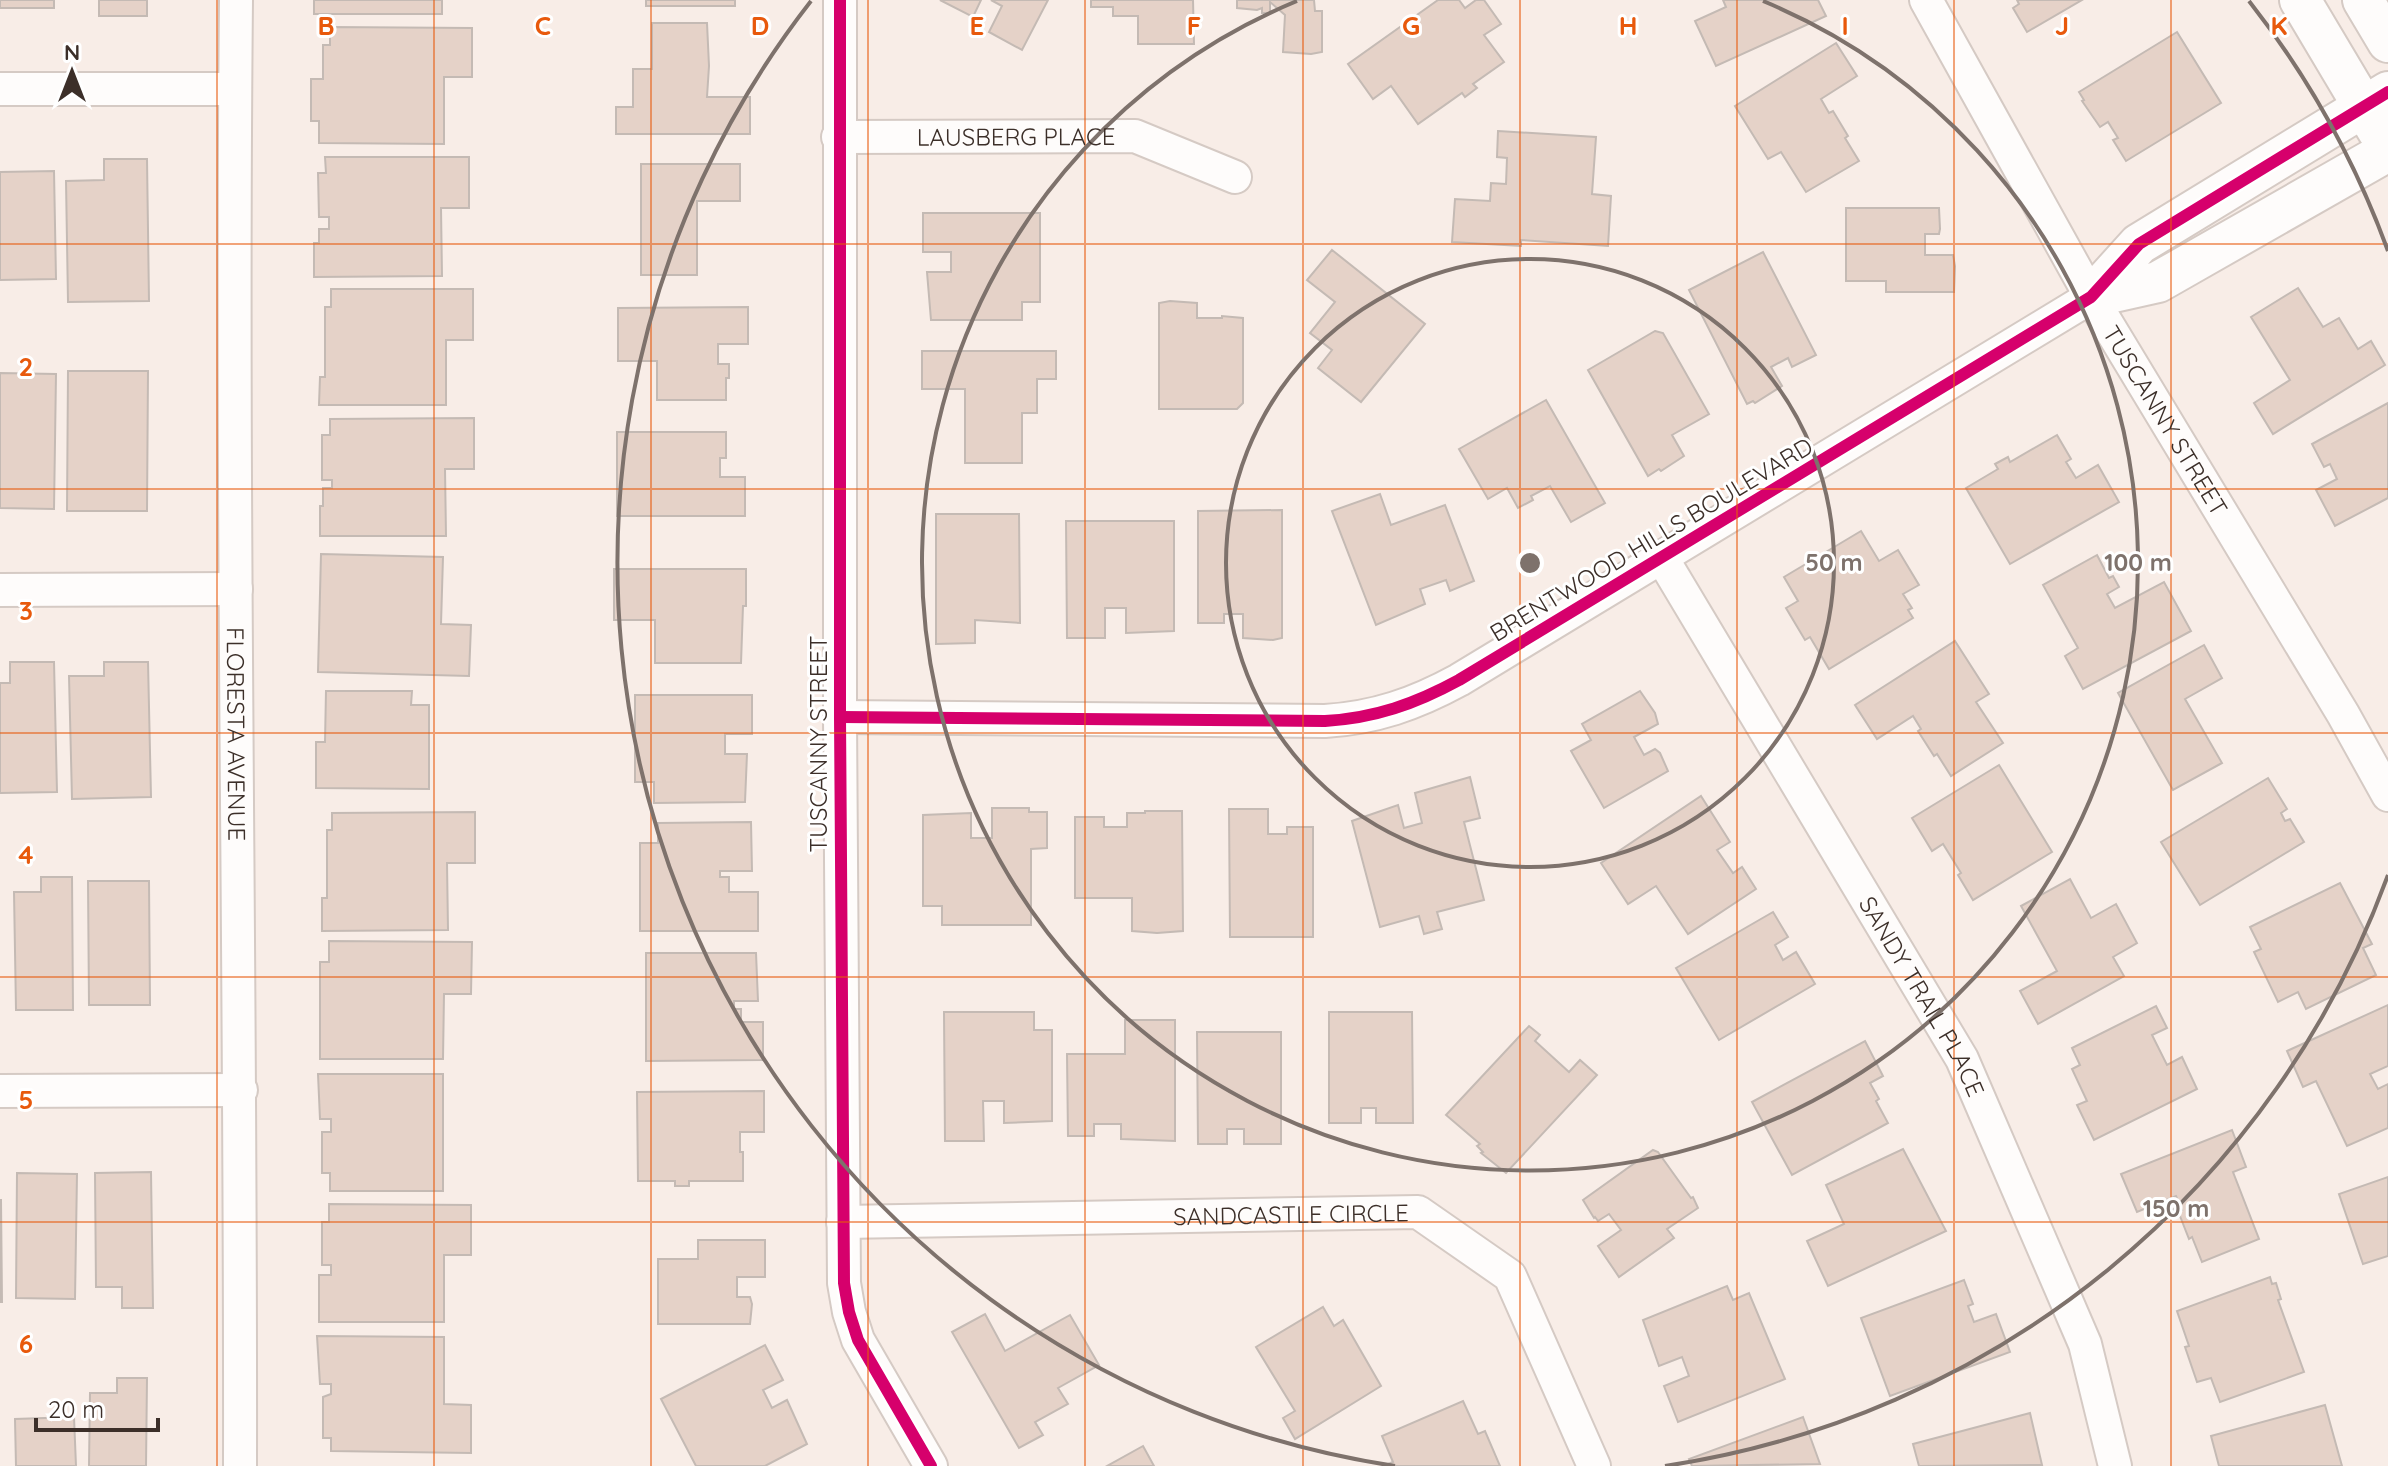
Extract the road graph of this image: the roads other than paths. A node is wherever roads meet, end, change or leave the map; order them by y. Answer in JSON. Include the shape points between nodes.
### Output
{"nodes":[{"id":1,"x":236,"y":0,"type":"edge"},
{"id":2,"x":840,"y":0,"type":"edge"},
{"id":3,"x":1926,"y":0,"type":"edge"},
{"id":4,"x":2300,"y":0,"type":"edge"},
{"id":5,"x":2363,"y":0,"type":"edge"},
{"id":6,"x":2388,"y":42,"type":"edge"},
{"id":7,"x":0,"y":89,"type":"edge"},
{"id":8,"x":235,"y":89,"type":"junction"},
{"id":9,"x":2376,"y":99,"type":"edge"},
{"id":10,"x":838,"y":137,"type":"junction"},
{"id":11,"x":2388,"y":150,"type":"edge"},
{"id":12,"x":1235,"y":177,"type":"dead end"},
{"id":13,"x":2091,"y":297,"type":"junction"},
{"id":14,"x":1662,"y":558,"type":"junction"},
{"id":15,"x":236,"y":589,"type":"junction"},
{"id":16,"x":0,"y":590,"type":"edge"},
{"id":17,"x":840,"y":717,"type":"junction"},
{"id":18,"x":2388,"y":795,"type":"edge"},
{"id":19,"x":241,"y":1090,"type":"junction"},
{"id":20,"x":0,"y":1091,"type":"edge"},
{"id":21,"x":843,"y":1222,"type":"junction"},
{"id":22,"x":240,"y":1466,"type":"edge"},
{"id":23,"x":931,"y":1466,"type":"edge"},
{"id":24,"x":1594,"y":1466,"type":"edge"},
{"id":25,"x":2115,"y":1466,"type":"edge"}],
"edges":[{"from":1,"to":8,"type":"street","name":"FLORESTA AVENUE"},
{"from":2,"to":10,"type":"street","name":"TUSCANNY STREET"},
{"from":3,"to":13,"type":"street","name":"TUSCANNY STREET"},
{"from":4,"to":9,"type":"street"},
{"from":5,"to":6,"type":"street"},
{"from":7,"to":8,"type":"street"},
{"from":8,"to":15,"type":"street","name":"FLORESTA AVENUE"},
{"from":9,"to":11,"type":"street"},
{"from":9,"to":13,"type":"street","name":"BRENTWOOD HILLS BOULEVARD","via":[[2139,244]]},
{"from":10,"to":12,"type":"street","name":"LAUSBERG PLACE","via":[[1135,136]]},
{"from":10,"to":17,"type":"street","name":"TUSCANNY STREET"},
{"from":11,"to":13,"type":"street","name":"BRENTWOOD HILLS BOULEVARD","via":[[2158,282]]},
{"from":13,"to":14,"type":"street","name":"BRENTWOOD HILLS BOULEVARD"},
{"from":13,"to":18,"type":"street","name":"TUSCANNY STREET"},
{"from":14,"to":17,"type":"street","name":"BRENTWOOD HILLS BOULEVARD","via":[[1447,687],[1373,716],[1325,721]]},
{"from":14,"to":25,"type":"street","name":"SANDY TRAIL PLACE","via":[[1962,1059],[2085,1344]]},
{"from":15,"to":16,"type":"street"},
{"from":15,"to":19,"type":"street","name":"FLORESTA AVENUE"},
{"from":17,"to":21,"type":"street","name":"TUSCANNY STREET"},
{"from":19,"to":20,"type":"street"},
{"from":19,"to":22,"type":"street","name":"FLORESTA AVENUE"},
{"from":21,"to":23,"type":"street","name":"TUSCANNY STREET","via":[[844,1283],[858,1340]]},
{"from":21,"to":24,"type":"street","name":"SANDCASTLE CIRCLE","via":[[1418,1212],[1510,1276]]}]}
